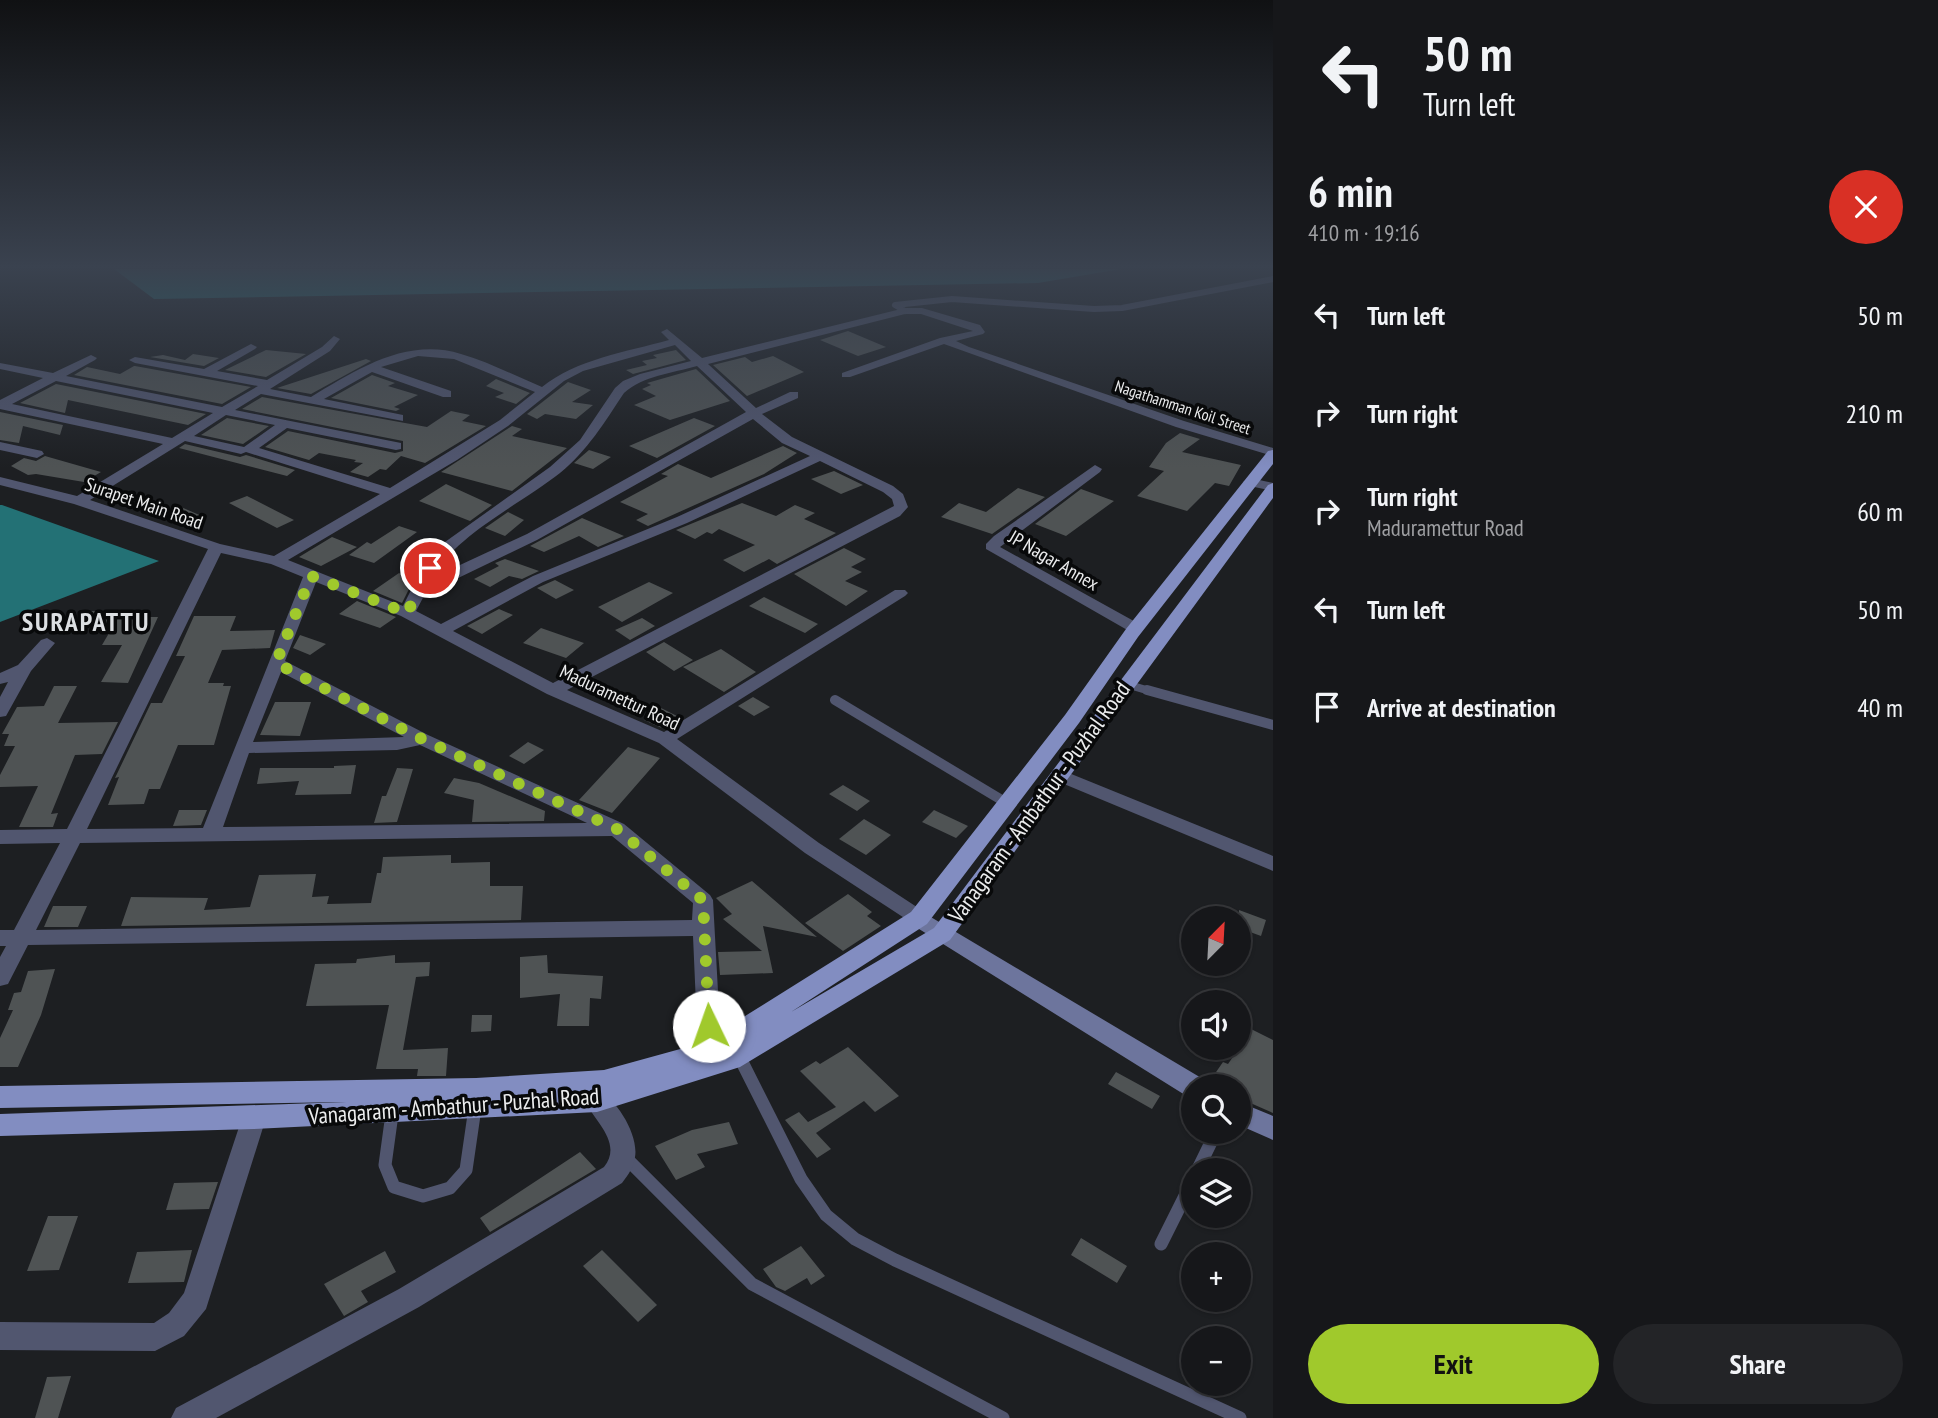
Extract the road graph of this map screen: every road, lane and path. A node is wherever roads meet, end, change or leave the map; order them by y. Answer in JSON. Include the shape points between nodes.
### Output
{"nodes":[{"id":1,"x":809,"y":335,"type":"edge"},
{"id":2,"x":970,"y":335,"type":"edge"},
{"id":3,"x":334,"y":340,"type":"dead end"},
{"id":4,"x":944,"y":340,"type":"junction"},
{"id":5,"x":251,"y":347,"type":"dead end"},
{"id":6,"x":91,"y":358,"type":"dead end"},
{"id":7,"x":135,"y":359,"type":"dead end"},
{"id":8,"x":698,"y":363,"type":"junction"},
{"id":9,"x":0,"y":366,"type":"edge"},
{"id":10,"x":369,"y":367,"type":"junction"},
{"id":11,"x":206,"y":373,"type":"junction"},
{"id":12,"x":846,"y":375,"type":"dead end"},
{"id":13,"x":56,"y":376,"type":"junction"},
{"id":14,"x":263,"y":387,"type":"junction"},
{"id":15,"x":541,"y":391,"type":"junction"},
{"id":16,"x":447,"y":394,"type":"dead end"},
{"id":17,"x":794,"y":395,"type":"dead end"},
{"id":18,"x":314,"y":400,"type":"junction"},
{"id":19,"x":0,"y":405,"type":"edge"},
{"id":20,"x":224,"y":410,"type":"junction"},
{"id":21,"x":754,"y":413,"type":"junction"},
{"id":22,"x":399,"y":418,"type":"dead end"},
{"id":23,"x":286,"y":423,"type":"junction"},
{"id":24,"x":178,"y":440,"type":"junction"},
{"id":25,"x":0,"y":446,"type":"edge"},
{"id":26,"x":396,"y":446,"type":"dead end"},
{"id":27,"x":241,"y":450,"type":"dead end"},
{"id":28,"x":1273,"y":453,"type":"edge"},
{"id":29,"x":37,"y":454,"type":"dead end"},
{"id":30,"x":821,"y":456,"type":"junction"},
{"id":31,"x":1095,"y":469,"type":"dead end"},
{"id":32,"x":0,"y":481,"type":"edge"},
{"id":33,"x":1265,"y":486,"type":"edge"},
{"id":34,"x":393,"y":493,"type":"junction"},
{"id":35,"x":79,"y":501,"type":"junction"},
{"id":36,"x":216,"y":547,"type":"junction"},
{"id":37,"x":276,"y":561,"type":"junction"},
{"id":38,"x":311,"y":576,"type":"junction"},
{"id":39,"x":418,"y":591,"type":"junction"},
{"id":40,"x":900,"y":593,"type":"dead end"},
{"id":41,"x":407,"y":613,"type":"junction"},
{"id":42,"x":1135,"y":628,"type":"junction"},
{"id":43,"x":440,"y":631,"type":"junction"},
{"id":44,"x":47,"y":643,"type":"dead end"},
{"id":45,"x":276,"y":663,"type":"junction"},
{"id":46,"x":24,"y":669,"type":"junction"},
{"id":47,"x":0,"y":680,"type":"edge"},
{"id":48,"x":1126,"y":684,"type":"junction"},
{"id":49,"x":553,"y":690,"type":"junction"},
{"id":50,"x":835,"y":700,"type":"dead end"},
{"id":51,"x":0,"y":712,"type":"edge"},
{"id":52,"x":1273,"y":725,"type":"edge"},
{"id":53,"x":422,"y":739,"type":"junction"},
{"id":54,"x":665,"y":740,"type":"junction"},
{"id":55,"x":243,"y":748,"type":"junction"},
{"id":56,"x":1059,"y":775,"type":"junction"},
{"id":57,"x":1005,"y":802,"type":"junction"},
{"id":58,"x":617,"y":829,"type":"junction"},
{"id":59,"x":209,"y":835,"type":"junction"},
{"id":60,"x":0,"y":837,"type":"edge"},
{"id":61,"x":73,"y":837,"type":"junction"},
{"id":62,"x":1273,"y":864,"type":"edge"},
{"id":63,"x":919,"y":918,"type":"junction"},
{"id":64,"x":703,"y":928,"type":"junction"},
{"id":65,"x":942,"y":934,"type":"junction"},
{"id":66,"x":10,"y":938,"type":"edge"},
{"id":67,"x":0,"y":978,"type":"edge"},
{"id":68,"x":727,"y":1056,"type":"junction"},
{"id":69,"x":1181,"y":1079,"type":"edge"},
{"id":70,"x":0,"y":1097,"type":"edge"},
{"id":71,"x":476,"y":1098,"type":"junction"},
{"id":72,"x":597,"y":1101,"type":"junction"},
{"id":73,"x":392,"y":1111,"type":"junction"},
{"id":74,"x":254,"y":1118,"type":"junction"},
{"id":75,"x":1251,"y":1118,"type":"edge"},
{"id":76,"x":0,"y":1125,"type":"edge"},
{"id":77,"x":1273,"y":1128,"type":"edge"},
{"id":78,"x":624,"y":1156,"type":"junction"},
{"id":79,"x":1181,"y":1204,"type":"edge"},
{"id":80,"x":1161,"y":1244,"type":"dead end"},
{"id":81,"x":0,"y":1336,"type":"edge"},
{"id":82,"x":186,"y":1418,"type":"edge"},
{"id":83,"x":1003,"y":1418,"type":"edge"},
{"id":84,"x":1240,"y":1418,"type":"edge"}],
"edges":[{"from":1,"to":8,"type":"street"},
{"from":2,"to":4,"type":"street"},
{"from":3,"to":14,"type":"street"},
{"from":4,"to":12,"type":"street"},
{"from":4,"to":28,"type":"street","name":"Nagathamman Koil Street"},
{"from":5,"to":11,"type":"street"},
{"from":6,"to":13,"type":"street"},
{"from":7,"to":11,"type":"street"},
{"from":8,"to":15,"type":"street","via":[[672,336],[579,369]]},
{"from":8,"to":21,"type":"street"},
{"from":8,"to":39,"type":"street","via":[[626,384],[585,443],[555,470],[459,536],[430,568]]},
{"from":9,"to":13,"type":"street"},
{"from":10,"to":15,"type":"street","via":[[418,352],[441,353]]},
{"from":10,"to":16,"type":"street"},
{"from":10,"to":18,"type":"street"},
{"from":11,"to":14,"type":"street"},
{"from":13,"to":19,"type":"street"},
{"from":13,"to":20,"type":"street"},
{"from":14,"to":18,"type":"street"},
{"from":14,"to":20,"type":"street"},
{"from":15,"to":34,"type":"street","via":[[504,424]]},
{"from":17,"to":21,"type":"street"},
{"from":18,"to":22,"type":"street"},
{"from":19,"to":24,"type":"street"},
{"from":20,"to":23,"type":"street"},
{"from":20,"to":24,"type":"street"},
{"from":21,"to":30,"type":"street","via":[[787,440]]},
{"from":21,"to":39,"type":"street","via":[[532,537]]},
{"from":23,"to":26,"type":"street"},
{"from":23,"to":34,"type":"street","via":[[249,449]]},
{"from":24,"to":27,"type":"street"},
{"from":24,"to":35,"type":"street"},
{"from":25,"to":29,"type":"street"},
{"from":28,"to":33,"type":"main road"},
{"from":30,"to":43,"type":"street","via":[[538,579]]},
{"from":30,"to":49,"type":"street","via":[[888,489],[901,506]]},
{"from":31,"to":42,"type":"street","name":"JP Nagar Annex","via":[[999,539],[993,549]]},
{"from":32,"to":35,"type":"street","name":"Surapet Main Road"},
{"from":33,"to":42,"type":"main road"},
{"from":33,"to":48,"type":"main road","name":"Vanagaram - Ambathur - Puzhal Road"},
{"from":34,"to":37,"type":"street"},
{"from":35,"to":36,"type":"street","name":"Surapet Main Road"},
{"from":36,"to":37,"type":"street","name":"Surapet Main Road"},
{"from":36,"to":61,"type":"street"},
{"from":37,"to":38,"type":"street","name":"Maduramettur Road"},
{"from":38,"to":41,"type":"street","name":"Maduramettur Road"},
{"from":38,"to":45,"type":"street"},
{"from":39,"to":41,"type":"street"},
{"from":40,"to":54,"type":"street"},
{"from":41,"to":43,"type":"street","name":"Maduramettur Road"},
{"from":42,"to":57,"type":"main road","via":[[1072,719]]},
{"from":43,"to":49,"type":"street","name":"Maduramettur Road"},
{"from":44,"to":46,"type":"street"},
{"from":45,"to":53,"type":"street"},
{"from":45,"to":55,"type":"street"},
{"from":46,"to":47,"type":"street"},
{"from":46,"to":51,"type":"street"},
{"from":48,"to":52,"type":"lane"},
{"from":48,"to":56,"type":"main road","name":"Vanagaram - Ambathur - Puzhal Road"},
{"from":49,"to":54,"type":"street","name":"Maduramettur Road"},
{"from":50,"to":57,"type":"lane"},
{"from":53,"to":55,"type":"street","via":[[397,744]]},
{"from":53,"to":58,"type":"street"},
{"from":54,"to":63,"type":"street","name":"Maduramettur Road","via":[[812,848]]},
{"from":55,"to":59,"type":"street"},
{"from":56,"to":62,"type":"street"},
{"from":56,"to":65,"type":"main road","name":"Vanagaram - Ambathur - Puzhal Road"},
{"from":57,"to":63,"type":"main road"},
{"from":58,"to":59,"type":"street"},
{"from":58,"to":64,"type":"street","via":[[703,900]]},
{"from":59,"to":61,"type":"street"},
{"from":60,"to":61,"type":"street"},
{"from":61,"to":66,"type":"street"},
{"from":63,"to":65,"type":"main road"},
{"from":63,"to":68,"type":"main road"},
{"from":64,"to":66,"type":"street"},
{"from":64,"to":68,"type":"street"},
{"from":65,"to":68,"type":"main road","name":"Vanagaram - Ambathur - Puzhal Road"},
{"from":65,"to":69,"type":"main road"},
{"from":66,"to":67,"type":"street"},
{"from":68,"to":71,"type":"main road","via":[[604,1081]]},
{"from":68,"to":72,"type":"main road","name":"Vanagaram - Ambathur - Puzhal Road"},
{"from":68,"to":84,"type":"lane","via":[[826,1215],[855,1239]]},
{"from":70,"to":71,"type":"main road"},
{"from":71,"to":72,"type":"main road","name":"Vanagaram - Ambathur - Puzhal Road"},
{"from":71,"to":73,"type":"main road","name":"Vanagaram - Ambathur - Puzhal Road"},
{"from":71,"to":73,"type":"lane","via":[[466,1170],[450,1188],[423,1196],[394,1187],[386,1165]]},
{"from":72,"to":78,"type":"street","via":[[622,1135]]},
{"from":73,"to":74,"type":"main road","name":"Vanagaram - Ambathur - Puzhal Road"},
{"from":74,"to":76,"type":"main road","name":"Vanagaram - Ambathur - Puzhal Road"},
{"from":74,"to":81,"type":"street","via":[[195,1300],[172,1330],[156,1337]]},
{"from":75,"to":77,"type":"main road"},
{"from":78,"to":82,"type":"street","via":[[613,1175],[420,1291]]},
{"from":78,"to":83,"type":"lane","via":[[752,1284]]},
{"from":79,"to":80,"type":"lane"}]}
